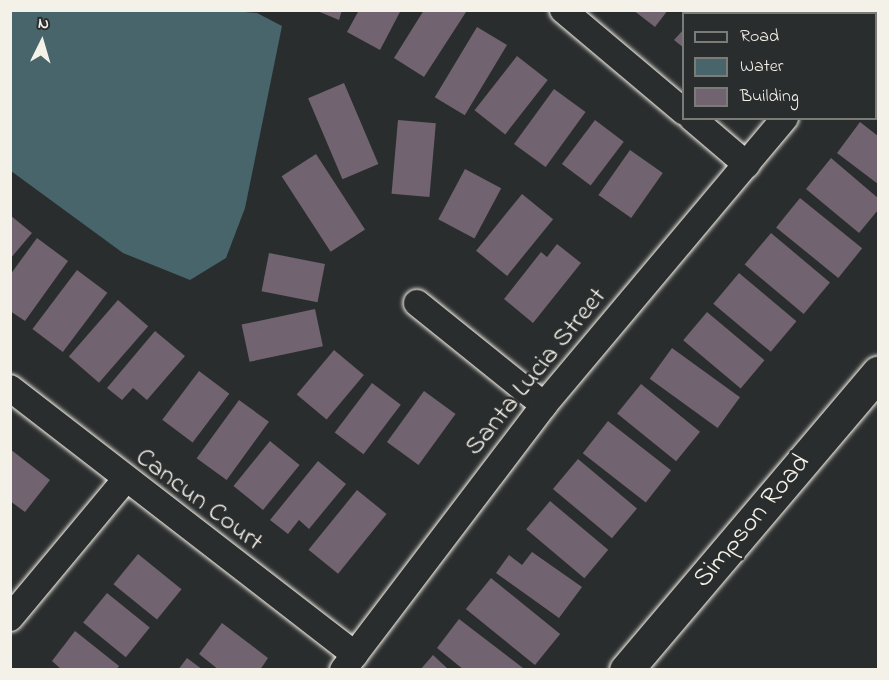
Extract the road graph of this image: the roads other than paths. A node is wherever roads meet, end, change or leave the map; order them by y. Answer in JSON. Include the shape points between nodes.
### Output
{"nodes":[{"id":1,"x":562,"y":10,"type":"edge"},
{"id":2,"x":682,"y":110,"type":"edge"},
{"id":3,"x":694,"y":120,"type":"edge"},
{"id":4,"x":783,"y":120,"type":"edge"},
{"id":5,"x":747,"y":165,"type":"junction"},
{"id":6,"x":417,"y":303,"type":"dead end"},
{"id":7,"x":879,"y":372,"type":"edge"},
{"id":8,"x":10,"y":388,"type":"edge"},
{"id":9,"x":544,"y":405,"type":"junction"},
{"id":10,"x":124,"y":481,"type":"junction"},
{"id":11,"x":10,"y":618,"type":"edge"},
{"id":12,"x":349,"y":662,"type":"edge"},
{"id":13,"x":626,"y":669,"type":"edge"}],
"edges":[{"from":1,"to":2,"type":"street"},
{"from":3,"to":5,"type":"street"},
{"from":4,"to":5,"type":"street","name":"Santa Lucia Street"},
{"from":5,"to":9,"type":"street","name":"Santa Lucia Street"},
{"from":6,"to":9,"type":"street"},
{"from":7,"to":13,"type":"main road","name":"Simpson Road"},
{"from":8,"to":10,"type":"street","name":"Cancun Court"},
{"from":9,"to":12,"type":"street","name":"Santa Lucia Street"},
{"from":10,"to":11,"type":"street"},
{"from":10,"to":12,"type":"street","name":"Cancun Court"}]}
